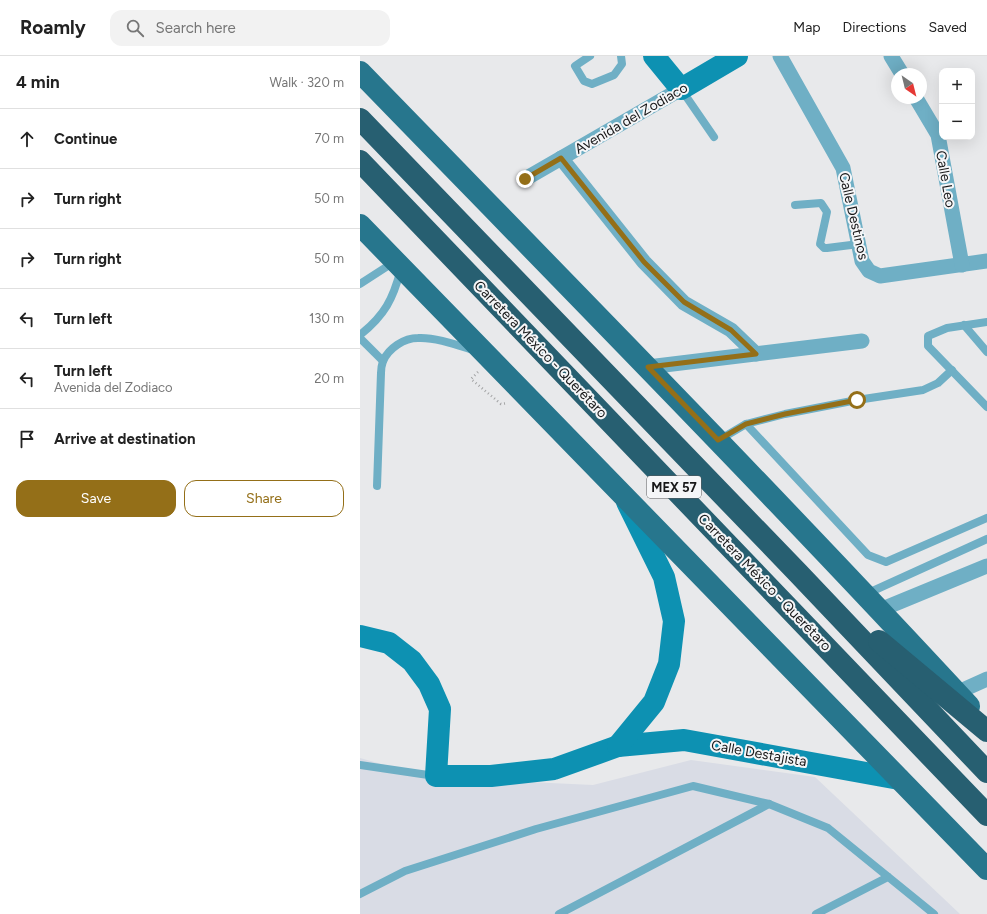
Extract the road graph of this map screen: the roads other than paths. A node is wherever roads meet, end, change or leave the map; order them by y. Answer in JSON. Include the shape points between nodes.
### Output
{"nodes":[{"id":1,"x":590,"y":56,"type":"edge"},
{"id":2,"x":621,"y":56,"type":"edge"},
{"id":3,"x":654,"y":56,"type":"edge"},
{"id":4,"x":737,"y":56,"type":"edge"},
{"id":5,"x":780,"y":56,"type":"edge"},
{"id":6,"x":892,"y":56,"type":"edge"},
{"id":7,"x":899,"y":68,"type":"edge"},
{"id":8,"x":360,"y":72,"type":"edge"},
{"id":9,"x":681,"y":89,"type":"junction"},
{"id":10,"x":920,"y":104,"type":"edge"},
{"id":11,"x":360,"y":119,"type":"edge"},
{"id":12,"x":714,"y":137,"type":"dead end"},
{"id":13,"x":561,"y":158,"type":"junction"},
{"id":14,"x":360,"y":161,"type":"edge"},
{"id":15,"x":525,"y":179,"type":"dead end"},
{"id":16,"x":795,"y":205,"type":"dead end"},
{"id":17,"x":360,"y":225,"type":"edge"},
{"id":18,"x":859,"y":244,"type":"junction"},
{"id":19,"x":987,"y":261,"type":"edge"},
{"id":20,"x":398,"y":265,"type":"junction"},
{"id":21,"x":962,"y":265,"type":"junction"},
{"id":22,"x":360,"y":284,"type":"edge"},
{"id":23,"x":987,"y":322,"type":"edge"},
{"id":24,"x":964,"y":325,"type":"junction"},
{"id":25,"x":360,"y":335,"type":"edge"},
{"id":26,"x":360,"y":338,"type":"edge"},
{"id":27,"x":862,"y":341,"type":"dead end"},
{"id":28,"x":484,"y":352,"type":"junction"},
{"id":29,"x":987,"y":352,"type":"edge"},
{"id":30,"x":756,"y":354,"type":"junction"},
{"id":31,"x":383,"y":361,"type":"junction"},
{"id":32,"x":648,"y":367,"type":"junction"},
{"id":33,"x":952,"y":370,"type":"junction"},
{"id":34,"x":987,"y":407,"type":"edge"},
{"id":35,"x":746,"y":424,"type":"junction"},
{"id":36,"x":718,"y":440,"type":"junction"},
{"id":37,"x":377,"y":486,"type":"dead end"},
{"id":38,"x":624,"y":495,"type":"junction"},
{"id":39,"x":987,"y":518,"type":"edge"},
{"id":40,"x":987,"y":539,"type":"edge"},
{"id":41,"x":987,"y":566,"type":"edge"},
{"id":42,"x":798,"y":572,"type":"junction"},
{"id":43,"x":865,"y":595,"type":"junction"},
{"id":44,"x":880,"y":610,"type":"junction"},
{"id":45,"x":360,"y":636,"type":"edge"},
{"id":46,"x":987,"y":679,"type":"edge"},
{"id":47,"x":956,"y":693,"type":"junction"},
{"id":48,"x":987,"y":726,"type":"edge"},
{"id":49,"x":987,"y":732,"type":"edge"},
{"id":50,"x":618,"y":746,"type":"junction"},
{"id":51,"x":360,"y":764,"type":"edge"},
{"id":52,"x":987,"y":772,"type":"edge"},
{"id":53,"x":436,"y":776,"type":"junction"},
{"id":54,"x":899,"y":779,"type":"junction"},
{"id":55,"x":768,"y":804,"type":"junction"},
{"id":56,"x":987,"y":815,"type":"edge"},
{"id":57,"x":987,"y":869,"type":"edge"},
{"id":58,"x":888,"y":877,"type":"junction"},
{"id":59,"x":360,"y":894,"type":"edge"},
{"id":60,"x":931,"y":912,"type":"edge"},
{"id":61,"x":559,"y":914,"type":"edge"},
{"id":62,"x":816,"y":914,"type":"edge"},
{"id":63,"x":921,"y":914,"type":"edge"}],
"edges":[{"from":1,"to":2,"type":"lane","via":[[575,66],[584,81],[592,84],[614,75],[622,64]]},
{"from":3,"to":9,"type":"main road"},
{"from":4,"to":9,"type":"main road","name":"Avenida del Zodiaco"},
{"from":5,"to":18,"type":"street","name":"Calle Destinos","via":[[843,168]]},
{"from":6,"to":7,"type":"street"},
{"from":8,"to":32,"type":"main road"},
{"from":9,"to":12,"type":"lane"},
{"from":9,"to":13,"type":"street","name":"Avenida del Zodiaco"},
{"from":10,"to":21,"type":"street","name":"Calle Leo","via":[[938,135]]},
{"from":11,"to":42,"type":"highway","number":"MEX 57"},
{"from":13,"to":15,"type":"street","name":"Avenida del Zodiaco"},
{"from":13,"to":30,"type":"street","via":[[644,262],[684,302],[731,330]]},
{"from":14,"to":56,"type":"highway","name":"Carretera México - Querétaro","number":"MEX 57"},
{"from":16,"to":18,"type":"lane","via":[[821,203],[828,212],[820,244],[824,248]]},
{"from":17,"to":20,"type":"main road"},
{"from":18,"to":21,"type":"street","name":"Calle Destinos","via":[[862,261],[869,271],[880,276]]},
{"from":19,"to":21,"type":"street","name":"Calle Destinos"},
{"from":20,"to":22,"type":"lane"},
{"from":20,"to":25,"type":"lane","via":[[396,288],[390,302]]},
{"from":20,"to":28,"type":"main road"},
{"from":23,"to":24,"type":"lane"},
{"from":24,"to":29,"type":"lane"},
{"from":24,"to":33,"type":"lane","via":[[947,328],[928,336],[928,346]]},
{"from":26,"to":31,"type":"lane"},
{"from":27,"to":30,"type":"street"},
{"from":28,"to":31,"type":"lane","via":[[417,338],[392,348]]},
{"from":28,"to":38,"type":"main road"},
{"from":30,"to":32,"type":"street"},
{"from":31,"to":37,"type":"lane"},
{"from":32,"to":36,"type":"main road"},
{"from":33,"to":34,"type":"lane"},
{"from":33,"to":35,"type":"lane","via":[[923,390],[857,400]]},
{"from":35,"to":36,"type":"lane"},
{"from":35,"to":39,"type":"lane","via":[[868,555],[886,562]]},
{"from":36,"to":43,"type":"main road"},
{"from":38,"to":50,"type":"main road","via":[[664,577],[674,621],[669,664],[654,702]]},
{"from":38,"to":54,"type":"main road"},
{"from":40,"to":43,"type":"lane"},
{"from":41,"to":44,"type":"street"},
{"from":42,"to":49,"type":"highway"},
{"from":42,"to":52,"type":"highway","number":"MEX 57"},
{"from":43,"to":44,"type":"main road"},
{"from":44,"to":47,"type":"main road"},
{"from":45,"to":53,"type":"main road","via":[[389,643],[412,661],[429,684],[440,709]]},
{"from":46,"to":47,"type":"street"},
{"from":47,"to":48,"type":"main road"},
{"from":50,"to":53,"type":"main road","name":"Calle Destajista","via":[[554,769],[491,776]]},
{"from":50,"to":54,"type":"main road","name":"Calle Destajista","via":[[684,740]]},
{"from":51,"to":53,"type":"lane"},
{"from":54,"to":57,"type":"main road"},
{"from":55,"to":58,"type":"lane","via":[[828,828]]},
{"from":55,"to":59,"type":"lane","via":[[693,786],[536,829],[405,871]]},
{"from":55,"to":61,"type":"lane"},
{"from":58,"to":60,"type":"lane"},
{"from":58,"to":62,"type":"lane"},
{"from":60,"to":63,"type":"lane"}]}
